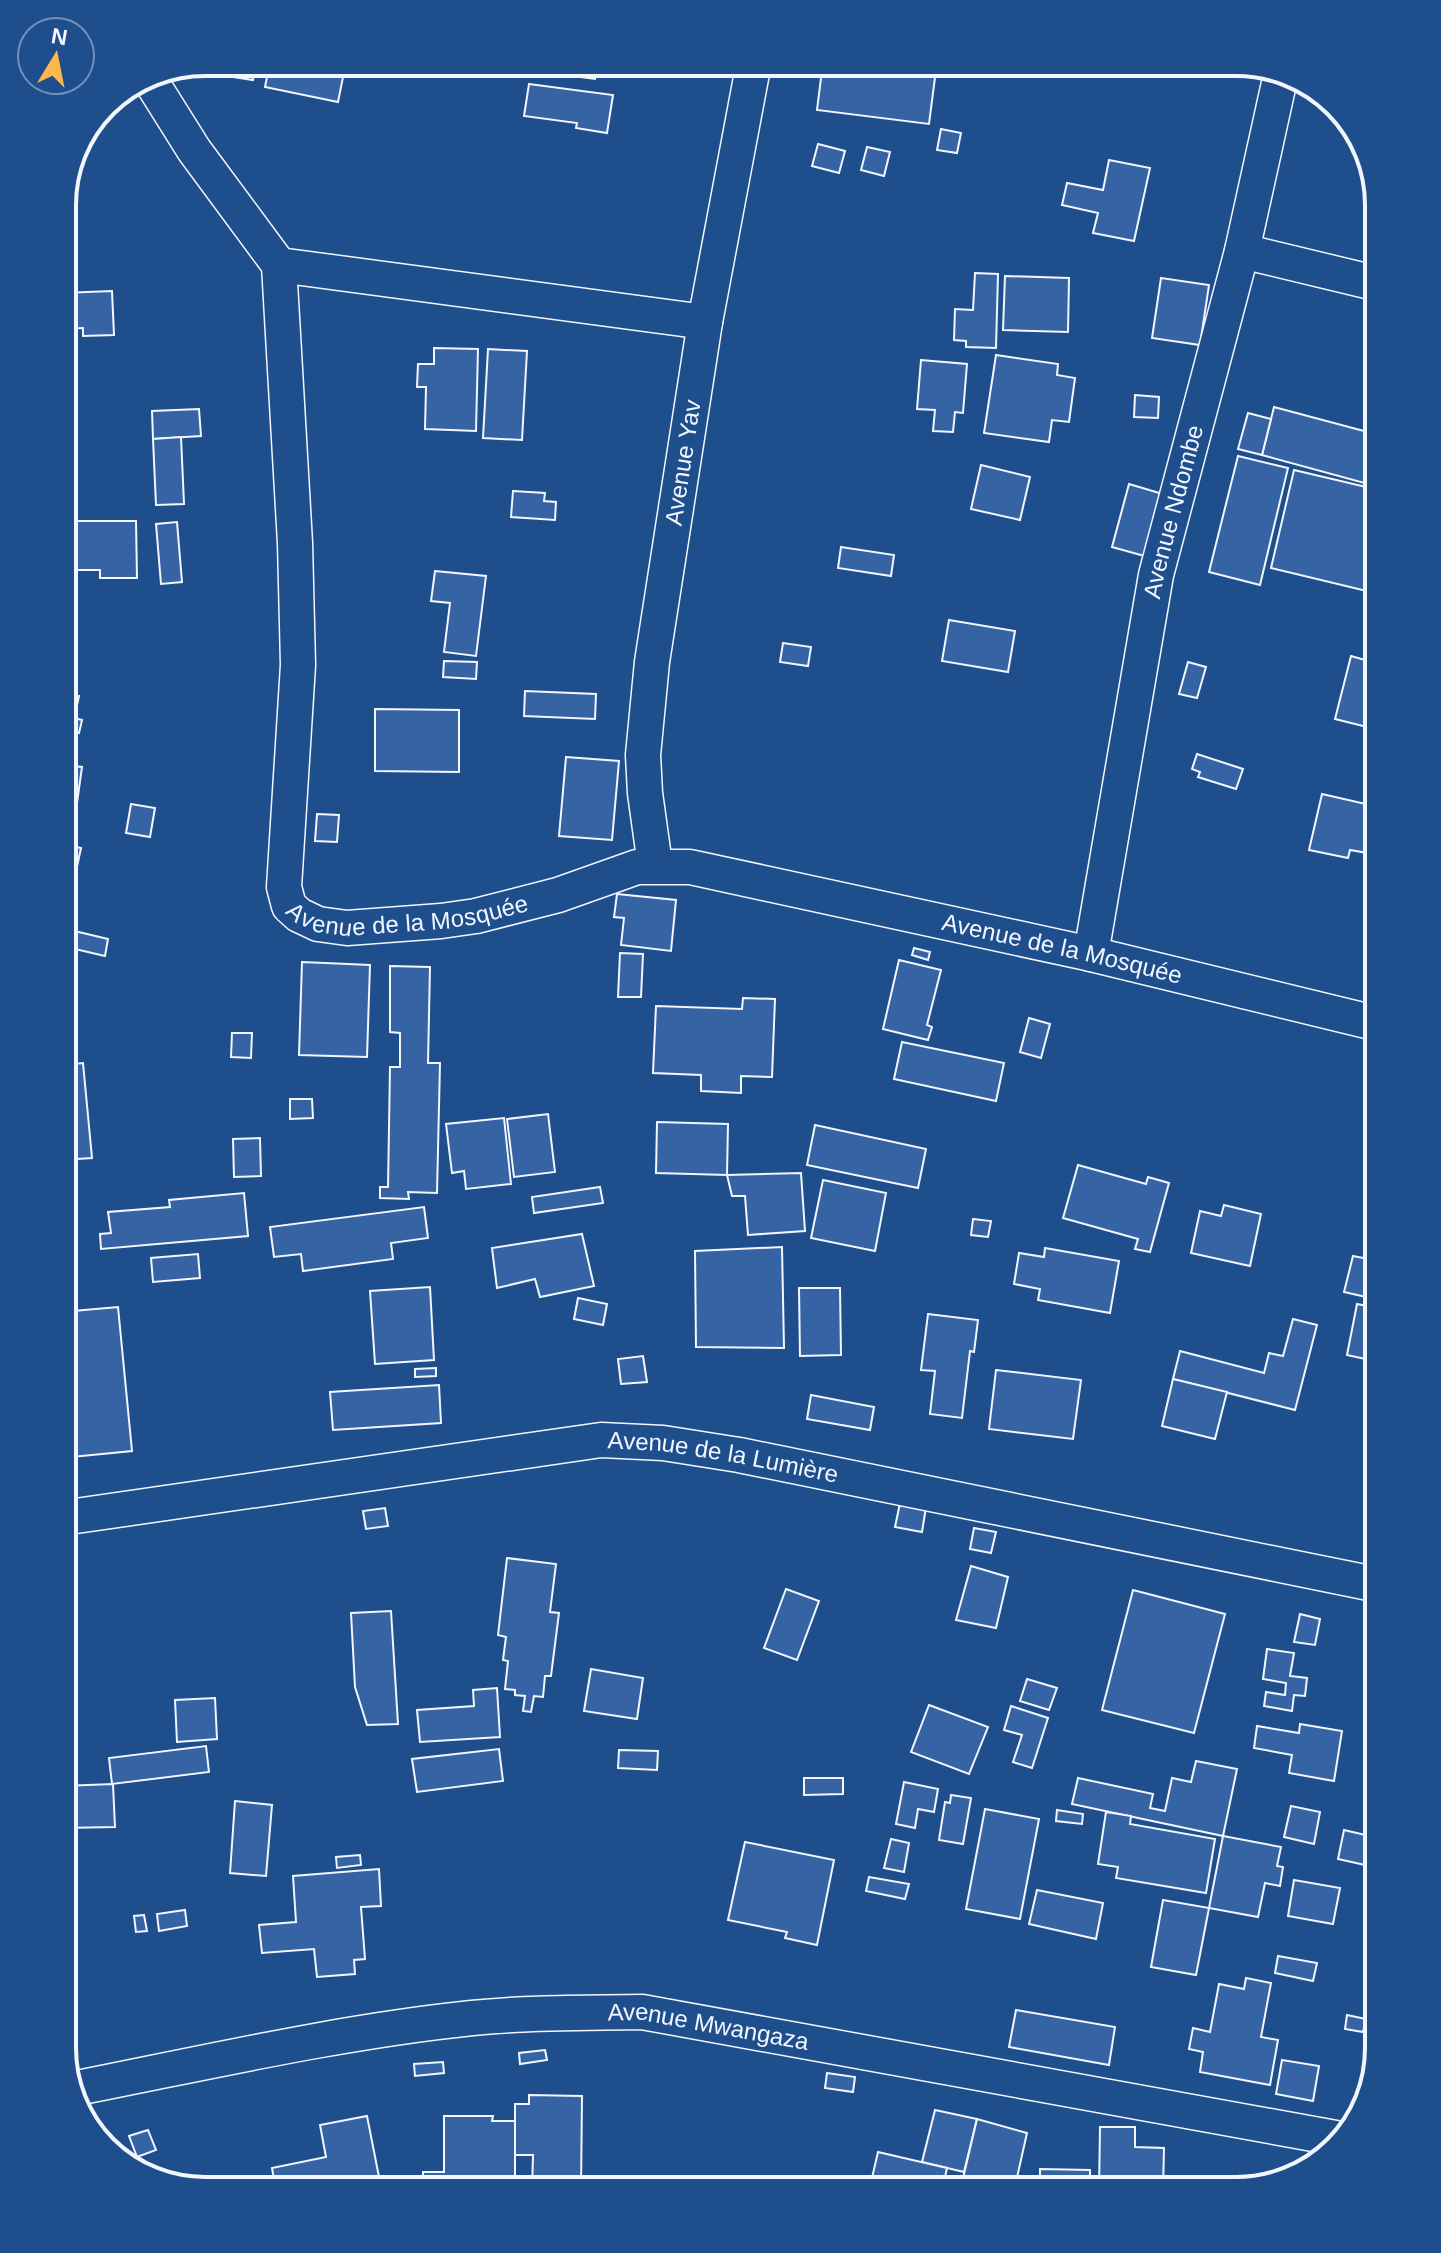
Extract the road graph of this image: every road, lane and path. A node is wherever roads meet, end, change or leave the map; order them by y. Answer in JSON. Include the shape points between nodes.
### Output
{"nodes":[{"id":1,"x":751,"y":76,"type":"edge"},
{"id":2,"x":1279,"y":83,"type":"edge"},
{"id":3,"x":154,"y":87,"type":"edge"},
{"id":4,"x":1242,"y":251,"type":"junction"},
{"id":5,"x":279,"y":265,"type":"junction"},
{"id":6,"x":1365,"y":281,"type":"edge"},
{"id":7,"x":705,"y":322,"type":"junction"},
{"id":8,"x":655,"y":865,"type":"junction"},
{"id":9,"x":1091,"y":954,"type":"junction"},
{"id":10,"x":1365,"y":1021,"type":"edge"},
{"id":11,"x":76,"y":1516,"type":"edge"},
{"id":12,"x":1365,"y":1582,"type":"edge"},
{"id":13,"x":82,"y":2087,"type":"edge"},
{"id":14,"x":1329,"y":2137,"type":"edge"}],
"edges":[{"from":1,"to":7,"type":"street","name":"Avenue Yav"},
{"from":2,"to":4,"type":"street","name":"Avenue Ndombe"},
{"from":3,"to":5,"type":"street"},
{"from":4,"to":6,"type":"street"},
{"from":4,"to":9,"type":"street","name":"Avenue Ndombe","via":[[1156,575]]},
{"from":5,"to":7,"type":"street"},
{"from":5,"to":8,"type":"street","name":"Avenue de la Mosquée","via":[[298,665],[284,866],[289,906],[318,924],[347,928],[441,921],[517,906]]},
{"from":7,"to":8,"type":"street","name":"Avenue Yav","via":[[652,662],[643,755]]},
{"from":8,"to":9,"type":"street","name":"Avenue de la Mosquée","via":[[690,867]]},
{"from":9,"to":10,"type":"street","name":"Avenue de la Mosquée"},
{"from":11,"to":12,"type":"street","name":"Avenue de la Lumière","via":[[534,1447],[616,1440],[739,1455]]},
{"from":13,"to":14,"type":"street","name":"Avenue Mwangaza","via":[[381,2030],[474,2018],[642,2012]]}]}
